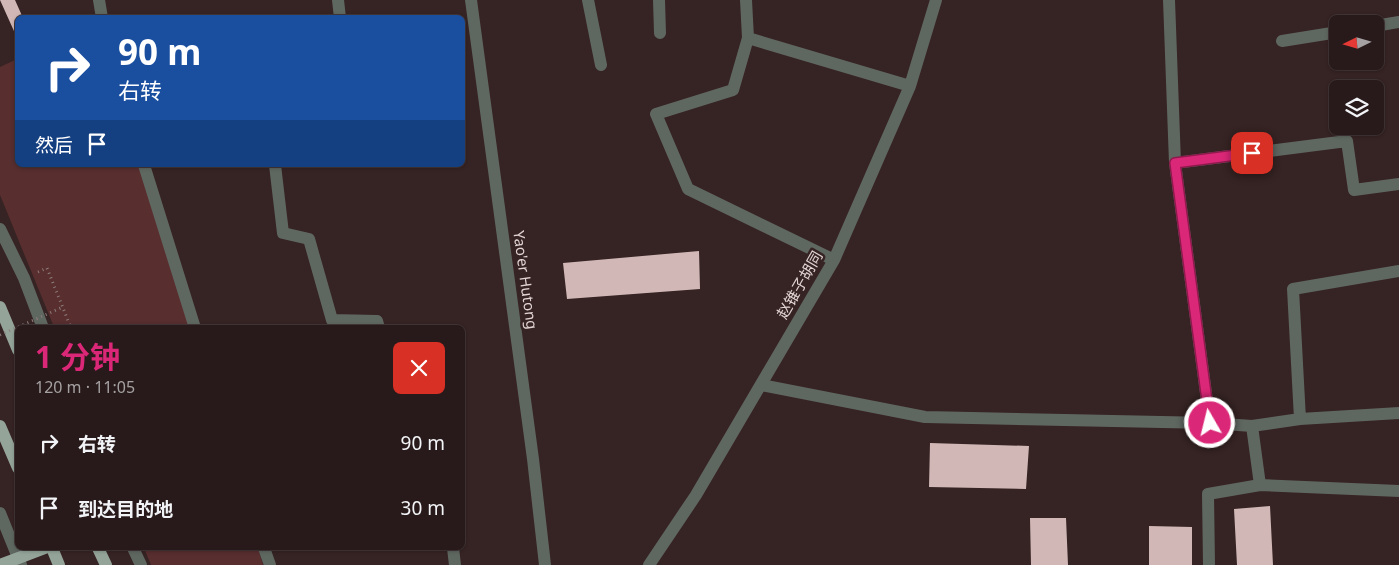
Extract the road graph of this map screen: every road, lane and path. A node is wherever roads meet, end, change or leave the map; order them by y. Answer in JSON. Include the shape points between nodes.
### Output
{"nodes":[{"id":1,"x":99,"y":0,"type":"edge"},
{"id":2,"x":338,"y":0,"type":"edge"},
{"id":3,"x":471,"y":0,"type":"edge"},
{"id":4,"x":588,"y":0,"type":"edge"},
{"id":5,"x":659,"y":0,"type":"edge"},
{"id":6,"x":746,"y":0,"type":"edge"},
{"id":7,"x":936,"y":0,"type":"edge"},
{"id":8,"x":1169,"y":0,"type":"edge"},
{"id":9,"x":102,"y":15,"type":"edge"},
{"id":10,"x":340,"y":15,"type":"edge"},
{"id":11,"x":1399,"y":22,"type":"edge"},
{"id":12,"x":1384,"y":24,"type":"edge"},
{"id":13,"x":660,"y":33,"type":"dead end"},
{"id":14,"x":1329,"y":33,"type":"edge"},
{"id":15,"x":748,"y":38,"type":"junction"},
{"id":16,"x":1282,"y":41,"type":"dead end"},
{"id":17,"x":601,"y":64,"type":"dead end"},
{"id":18,"x":910,"y":86,"type":"junction"},
{"id":19,"x":1175,"y":163,"type":"junction"},
{"id":20,"x":145,"y":167,"type":"edge"},
{"id":21,"x":275,"y":167,"type":"edge"},
{"id":22,"x":1399,"y":184,"type":"edge"},
{"id":23,"x":0,"y":229,"type":"edge"},
{"id":24,"x":834,"y":260,"type":"junction"},
{"id":25,"x":47,"y":268,"type":"dead end"},
{"id":26,"x":1399,"y":271,"type":"edge"},
{"id":27,"x":0,"y":307,"type":"edge"},
{"id":28,"x":63,"y":307,"type":"junction"},
{"id":29,"x":22,"y":325,"type":"edge"},
{"id":30,"x":42,"y":325,"type":"edge"},
{"id":31,"x":71,"y":325,"type":"edge"},
{"id":32,"x":194,"y":325,"type":"edge"},
{"id":33,"x":379,"y":325,"type":"edge"},
{"id":34,"x":15,"y":328,"type":"edge"},
{"id":35,"x":0,"y":335,"type":"edge"},
{"id":36,"x":15,"y":343,"type":"edge"},
{"id":37,"x":761,"y":386,"type":"junction"},
{"id":38,"x":1399,"y":414,"type":"edge"},
{"id":39,"x":1300,"y":419,"type":"junction"},
{"id":40,"x":1210,"y":423,"type":"junction"},
{"id":41,"x":0,"y":426,"type":"edge"},
{"id":42,"x":1252,"y":426,"type":"junction"},
{"id":43,"x":15,"y":461,"type":"edge"},
{"id":44,"x":1260,"y":485,"type":"junction"},
{"id":45,"x":1399,"y":491,"type":"edge"},
{"id":46,"x":0,"y":513,"type":"edge"},
{"id":47,"x":41,"y":550,"type":"edge"},
{"id":48,"x":53,"y":550,"type":"edge"},
{"id":49,"x":99,"y":550,"type":"edge"},
{"id":50,"x":134,"y":550,"type":"edge"},
{"id":51,"x":265,"y":550,"type":"edge"},
{"id":52,"x":453,"y":550,"type":"edge"},
{"id":53,"x":19,"y":561,"type":"edge"},
{"id":54,"x":0,"y":565,"type":"edge"},
{"id":55,"x":59,"y":565,"type":"edge"},
{"id":56,"x":106,"y":565,"type":"edge"},
{"id":57,"x":141,"y":565,"type":"edge"},
{"id":58,"x":270,"y":565,"type":"edge"},
{"id":59,"x":455,"y":565,"type":"edge"},
{"id":60,"x":545,"y":565,"type":"edge"},
{"id":61,"x":649,"y":565,"type":"edge"},
{"id":62,"x":1209,"y":565,"type":"edge"}],
"edges":[{"from":1,"to":9,"type":"street"},
{"from":2,"to":10,"type":"street"},
{"from":3,"to":60,"type":"street","name":"Yao'er Hutong"},
{"from":4,"to":17,"type":"street"},
{"from":5,"to":13,"type":"street"},
{"from":6,"to":15,"type":"street"},
{"from":7,"to":18,"type":"street","name":"赵锥子胡同"},
{"from":8,"to":19,"type":"street"},
{"from":11,"to":12,"type":"street"},
{"from":14,"to":16,"type":"street"},
{"from":15,"to":18,"type":"street"},
{"from":15,"to":24,"type":"street","via":[[733,90],[656,114],[688,189]]},
{"from":18,"to":24,"type":"street","name":"赵锥子胡同"},
{"from":19,"to":22,"type":"street","via":[[1347,141],[1354,190]]},
{"from":19,"to":40,"type":"street"},
{"from":20,"to":32,"type":"street"},
{"from":21,"to":33,"type":"street","via":[[283,233],[309,239],[332,320],[378,321]]},
{"from":23,"to":30,"type":"street"},
{"from":24,"to":37,"type":"street","name":"赵锥子胡同"},
{"from":25,"to":28,"type":"path"},
{"from":26,"to":39,"type":"street","via":[[1293,289]]},
{"from":27,"to":36,"type":"main road"},
{"from":28,"to":29,"type":"path","bridge":true},
{"from":28,"to":31,"type":"path"},
{"from":34,"to":35,"type":"path","bridge":true},
{"from":37,"to":40,"type":"street","via":[[925,417]]},
{"from":37,"to":61,"type":"street","name":"赵锥子胡同","via":[[696,495]]},
{"from":38,"to":39,"type":"street"},
{"from":39,"to":42,"type":"street"},
{"from":40,"to":42,"type":"street"},
{"from":41,"to":43,"type":"main road"},
{"from":42,"to":44,"type":"street"},
{"from":44,"to":45,"type":"street"},
{"from":44,"to":62,"type":"street","via":[[1208,494]]},
{"from":46,"to":53,"type":"street"},
{"from":47,"to":53,"type":"main road"},
{"from":48,"to":55,"type":"main road"},
{"from":49,"to":56,"type":"main road"},
{"from":50,"to":57,"type":"street"},
{"from":51,"to":58,"type":"street"},
{"from":52,"to":59,"type":"street"},
{"from":53,"to":54,"type":"main road"}]}
